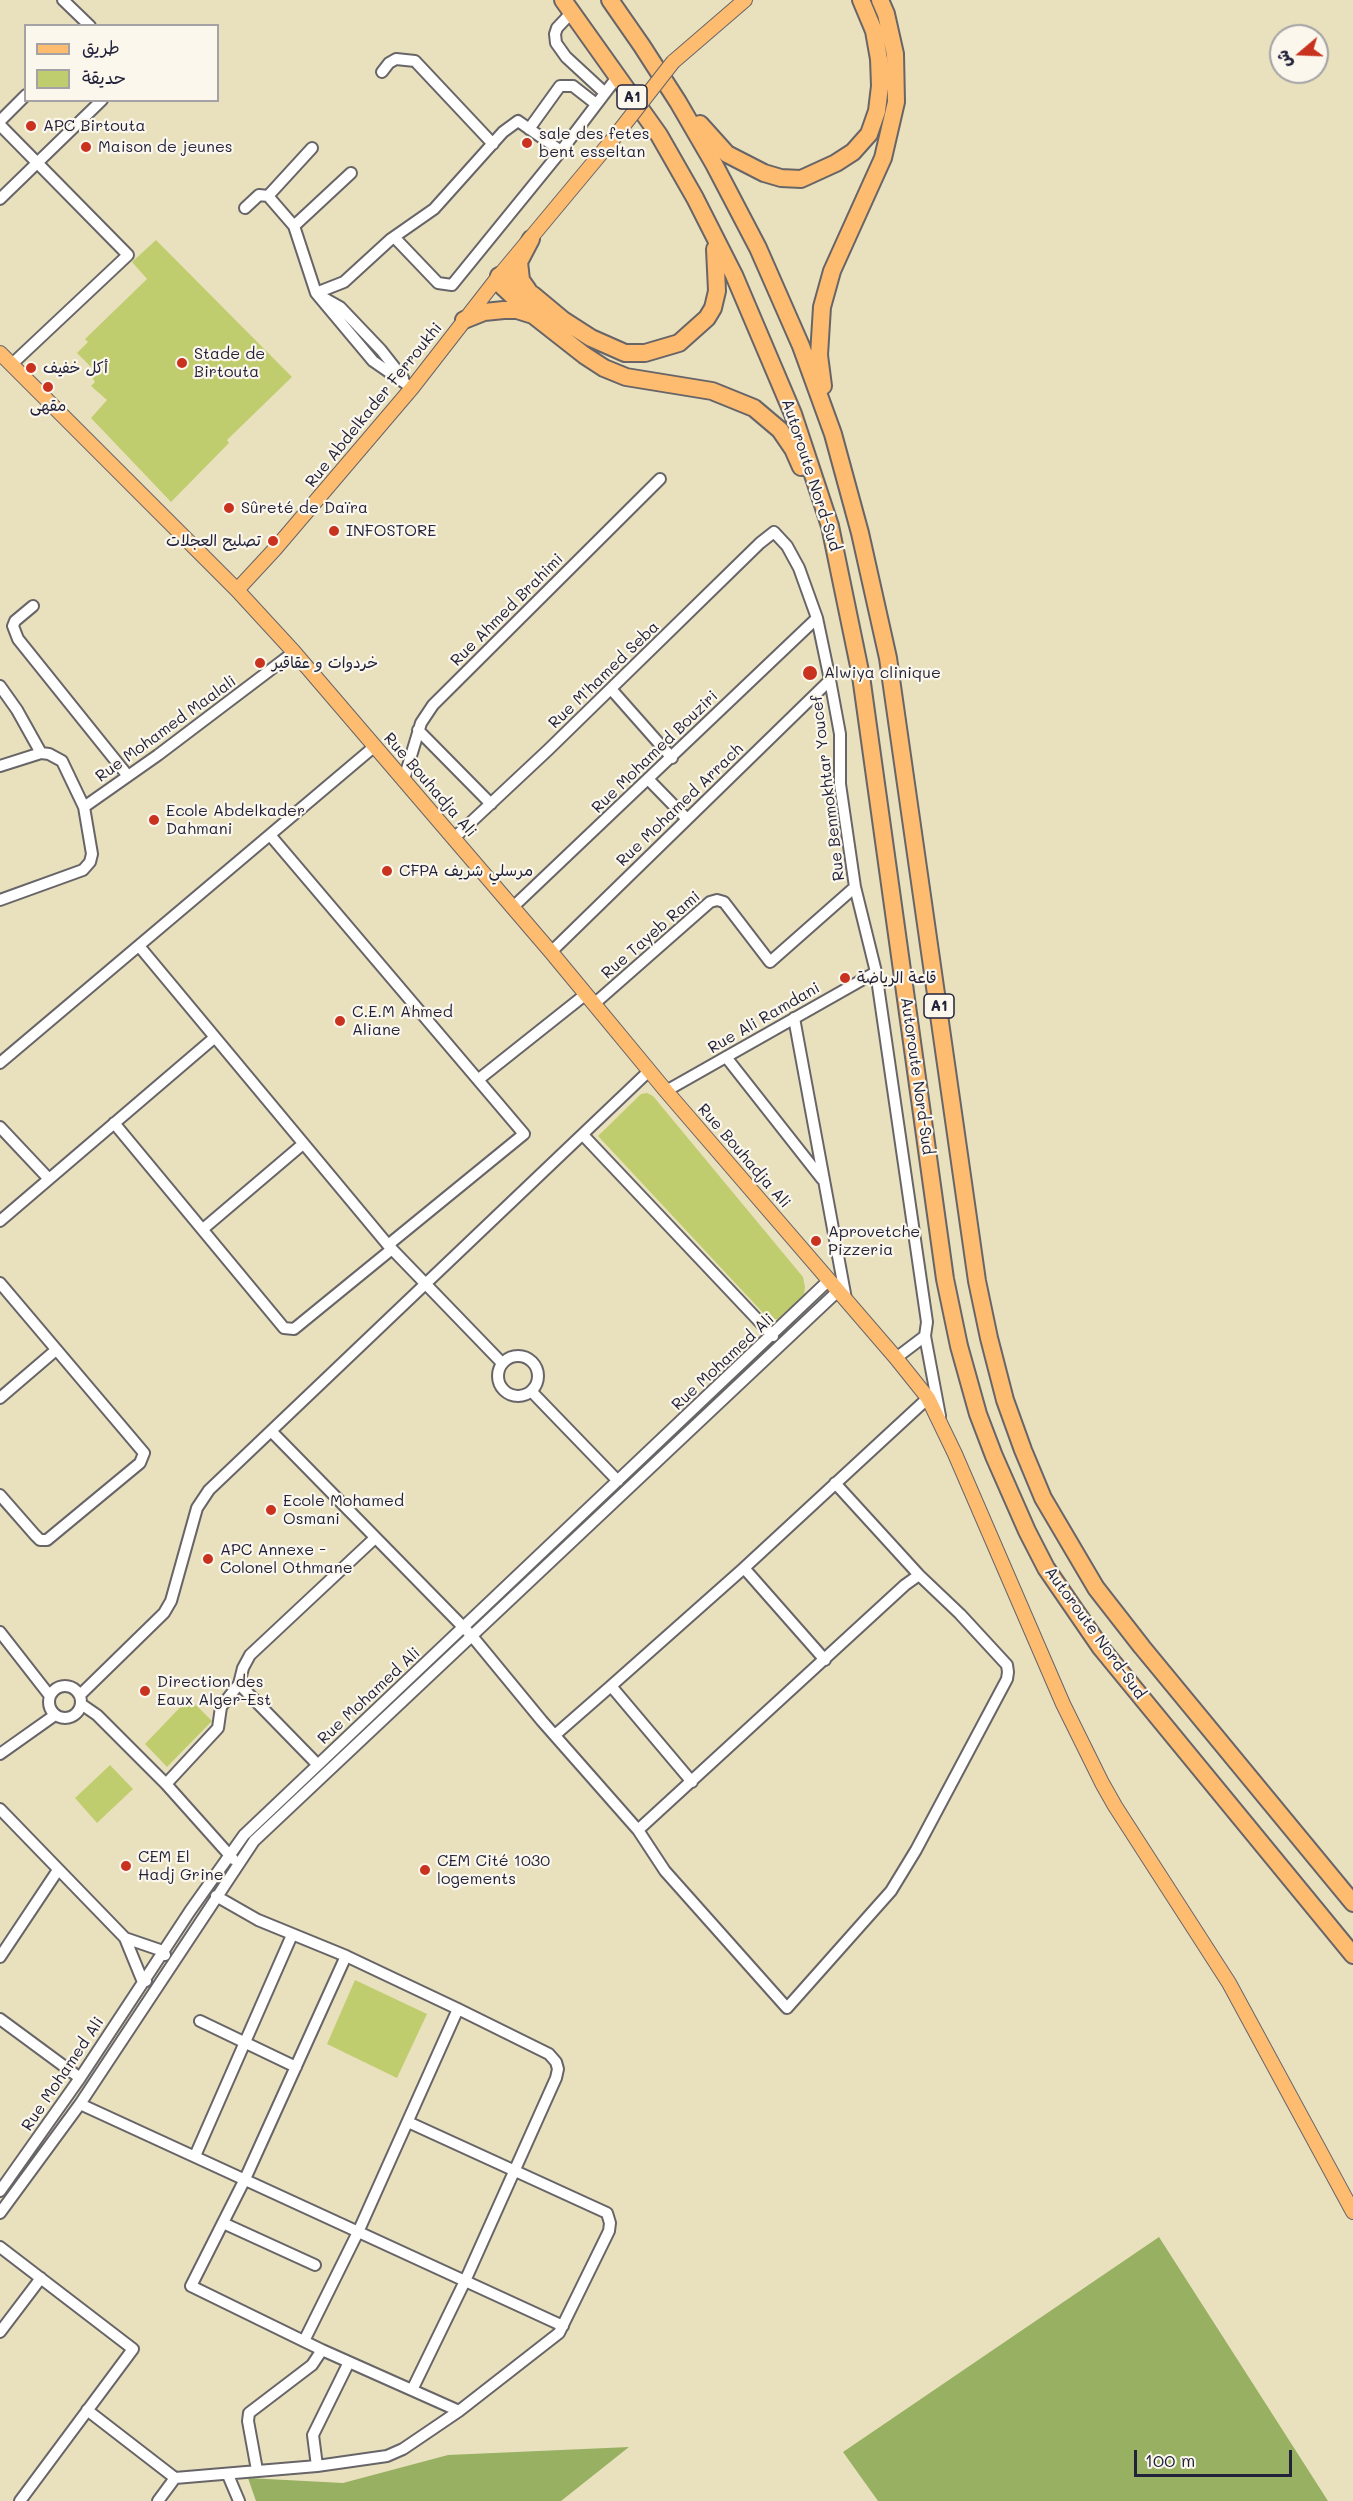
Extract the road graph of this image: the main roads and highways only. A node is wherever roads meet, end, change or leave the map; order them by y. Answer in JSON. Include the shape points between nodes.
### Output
{"nodes":[{"id":1,"x":555,"y":0,"type":"edge"},
{"id":2,"x":610,"y":0,"type":"edge"},
{"id":3,"x":728,"y":0,"type":"edge"},
{"id":4,"x":745,"y":0,"type":"edge"},
{"id":5,"x":861,"y":0,"type":"edge"},
{"id":6,"x":880,"y":0,"type":"edge"},
{"id":7,"x":568,"y":6,"type":"edge"},
{"id":8,"x":716,"y":23,"type":"junction"},
{"id":9,"x":642,"y":46,"type":"junction"},
{"id":10,"x":695,"y":198,"type":"junction"},
{"id":11,"x":531,"y":239,"type":"junction"},
{"id":12,"x":499,"y":276,"type":"junction"},
{"id":13,"x":533,"y":295,"type":"junction"},
{"id":14,"x":533,"y":315,"type":"junction"},
{"id":15,"x":464,"y":320,"type":"junction"},
{"id":16,"x":3,"y":357,"type":"edge"},
{"id":17,"x":833,"y":434,"type":"junction"},
{"id":18,"x":830,"y":526,"type":"junction"},
{"id":19,"x":237,"y":590,"type":"junction"},
{"id":20,"x":1353,"y":1903,"type":"edge"},
{"id":21,"x":1353,"y":1955,"type":"edge"},
{"id":22,"x":1353,"y":2212,"type":"edge"}],
"edges":[{"from":1,"to":7,"type":"main road"},
{"from":2,"to":9,"type":"highway","name":"Autoroute Nord-Sud","number":"A1"},
{"from":3,"to":8,"type":"main road"},
{"from":4,"to":8,"type":"main road","name":"Rue Abdelkader Ferroukhi"},
{"from":5,"to":9,"type":"highway","via":[[874,31],[879,58],[877,111],[869,134],[853,152],[801,179],[764,173],[727,154],[694,117]]},
{"from":6,"to":17,"type":"highway","via":[[895,54],[896,102],[883,158],[832,271],[822,307],[820,363]]},
{"from":7,"to":10,"type":"highway","name":"Autoroute Nord-Sud","number":"A1","via":[[659,135]]},
{"from":8,"to":11,"type":"main road","name":"Rue Abdelkader Ferroukhi","bridge":true,"via":[[673,62]]},
{"from":9,"to":17,"type":"highway","name":"Autoroute Nord-Sud","number":"A1","via":[[714,164],[758,248],[801,346]]},
{"from":10,"to":13,"type":"highway","via":[[715,247],[717,291],[706,318],[679,343],[645,353],[625,353],[579,331]]},
{"from":10,"to":18,"type":"highway","name":"Autoroute Nord-Sud","number":"A1","via":[[734,275],[789,404]]},
{"from":11,"to":12,"type":"main road","name":"Rue Abdelkader Ferroukhi"},
{"from":11,"to":13,"type":"highway","via":[[519,262],[519,271]]},
{"from":12,"to":13,"type":"highway"},
{"from":12,"to":14,"type":"highway","via":[[503,287]]},
{"from":12,"to":15,"type":"main road","name":"Rue Abdelkader Ferroukhi"},
{"from":14,"to":15,"type":"highway","via":[[504,310]]},
{"from":14,"to":18,"type":"highway","via":[[604,368],[626,377],[712,391],[754,408],[780,430],[793,448]]},
{"from":15,"to":19,"type":"main road","name":"Rue Abdelkader Ferroukhi","via":[[411,388]]},
{"from":16,"to":19,"type":"main road","name":"Rue Bouhadja Ali"},
{"from":17,"to":20,"type":"highway","name":"Autoroute Nord-Sud","number":"A1","via":[[861,533],[888,658],[977,1281],[994,1359],[1023,1450],[1043,1498],[1096,1588]]},
{"from":18,"to":21,"type":"highway","name":"Autoroute Nord-Sud","number":"A1","via":[[861,676],[945,1278],[978,1414],[1046,1568],[1101,1648]]},
{"from":19,"to":22,"type":"main road","name":"Rue Bouhadja Ali","via":[[404,779],[928,1398],[1063,1704],[1102,1783],[1229,1983]]}]}
